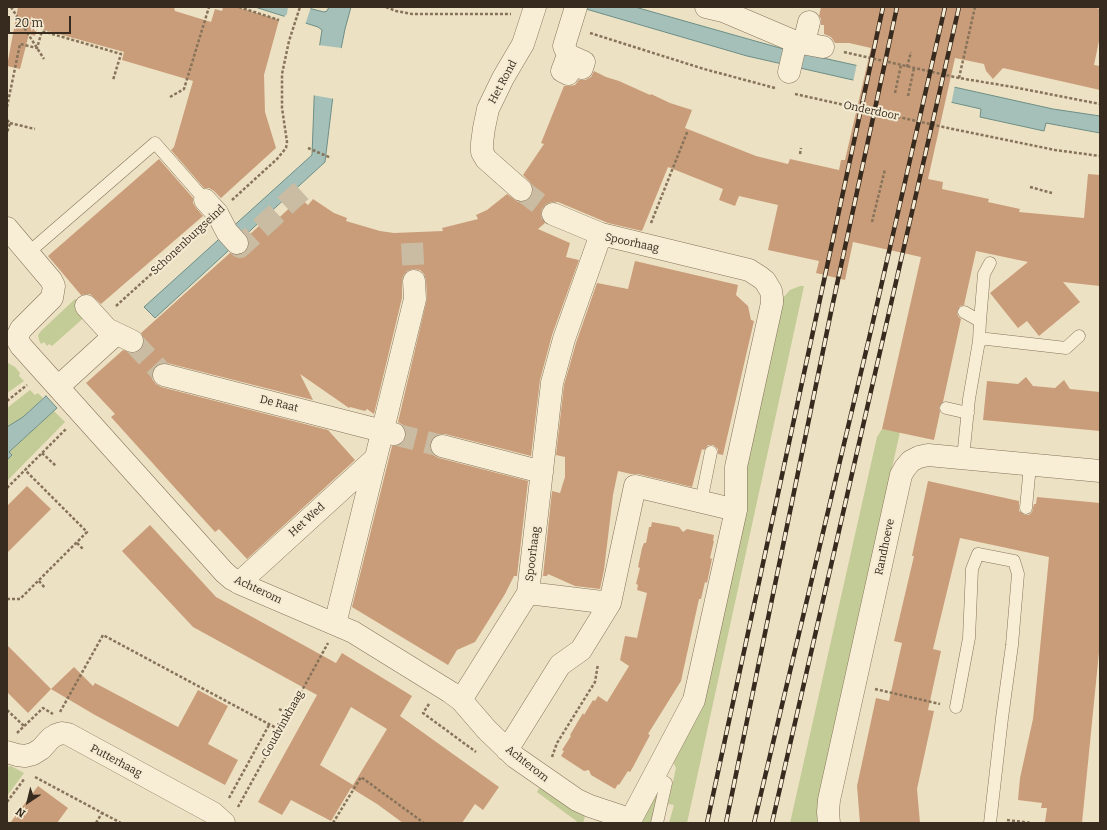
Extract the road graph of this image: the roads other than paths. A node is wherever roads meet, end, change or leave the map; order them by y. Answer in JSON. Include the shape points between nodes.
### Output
{"nodes":[{"id":1,"x":535,"y":7,"type":"edge"},
{"id":2,"x":706,"y":7,"type":"edge"},
{"id":3,"x":575,"y":9,"type":"edge"},
{"id":4,"x":809,"y":22,"type":"dead end"},
{"id":5,"x":805,"y":45,"type":"junction"},
{"id":6,"x":573,"y":66,"type":"dead end"},
{"id":7,"x":790,"y":82,"type":"road end"},
{"id":8,"x":521,"y":190,"type":"tunnel mouth"},
{"id":9,"x":553,"y":214,"type":"tunnel mouth"},
{"id":10,"x":222,"y":222,"type":"road end"},
{"id":11,"x":7,"y":228,"type":"edge"},
{"id":12,"x":600,"y":229,"type":"junction"},
{"id":13,"x":28,"y":252,"type":"junction"},
{"id":14,"x":990,"y":263,"type":"dead end"},
{"id":15,"x":414,"y":281,"type":"tunnel mouth"},
{"id":16,"x":964,"y":312,"type":"dead end"},
{"id":17,"x":980,"y":321,"type":"junction"},
{"id":18,"x":109,"y":326,"type":"road end"},
{"id":19,"x":1079,"y":336,"type":"dead end"},
{"id":20,"x":979,"y":341,"type":"junction"},
{"id":21,"x":164,"y":375,"type":"tunnel mouth"},
{"id":22,"x":58,"y":387,"type":"junction"},
{"id":23,"x":946,"y":408,"type":"dead end"},
{"id":24,"x":968,"y":413,"type":"junction"},
{"id":25,"x":388,"y":432,"type":"junction"},
{"id":26,"x":442,"y":446,"type":"tunnel mouth"},
{"id":27,"x":711,"y":452,"type":"dead end"},
{"id":28,"x":376,"y":458,"type":"junction"},
{"id":29,"x":963,"y":458,"type":"junction"},
{"id":30,"x":1030,"y":465,"type":"junction"},
{"id":31,"x":1100,"y":471,"type":"edge"},
{"id":32,"x":542,"y":472,"type":"junction"},
{"id":33,"x":701,"y":502,"type":"junction"},
{"id":34,"x":1026,"y":508,"type":"dead end"},
{"id":35,"x":736,"y":510,"type":"junction"},
{"id":36,"x":239,"y":583,"type":"junction"},
{"id":37,"x":528,"y":594,"type":"junction"},
{"id":38,"x":610,"y":603,"type":"junction"},
{"id":39,"x":335,"y":624,"type":"junction"},
{"id":40,"x":461,"y":700,"type":"junction"},
{"id":41,"x":956,"y":707,"type":"road end"},
{"id":42,"x":507,"y":750,"type":"junction"},
{"id":43,"x":7,"y":753,"type":"edge"},
{"id":44,"x":654,"y":776,"type":"junction"},
{"id":45,"x":220,"y":817,"type":"edge"},
{"id":46,"x":990,"y":821,"type":"edge"},
{"id":47,"x":629,"y":823,"type":"edge"},
{"id":48,"x":657,"y":823,"type":"edge"},
{"id":49,"x":829,"y":823,"type":"edge"}],
"edges":[{"from":1,"to":8,"type":"street","name":"Het Rond","via":[[523,44],[488,109],[482,143],[482,152],[486,159]]},
{"from":2,"to":5,"type":"street","via":[[723,11]]},
{"from":3,"to":6,"type":"street","via":[[564,46]]},
{"from":4,"to":5,"type":"street"},
{"from":5,"to":7,"type":"street"},
{"from":9,"to":12,"type":"street"},
{"from":10,"to":13,"type":"lane","via":[[155,143]]},
{"from":11,"to":13,"type":"street","name":"Achterom"},
{"from":12,"to":32,"type":"street","name":"Spoorhaag","via":[[554,376]]},
{"from":12,"to":35,"type":"street","name":"Spoorhaag","via":[[640,244],[749,270],[760,277],[771,292],[772,303],[736,466]]},
{"from":13,"to":22,"type":"street","name":"Achterom","via":[[51,280],[54,292],[48,303],[21,330],[18,341]]},
{"from":14,"to":17,"type":"lane","via":[[984,274]]},
{"from":15,"to":25,"type":"street","via":[[415,299]]},
{"from":16,"to":17,"type":"lane"},
{"from":17,"to":20,"type":"lane"},
{"from":18,"to":22,"type":"street"},
{"from":19,"to":20,"type":"lane","via":[[1066,348],[988,339]]},
{"from":20,"to":24,"type":"lane"},
{"from":21,"to":25,"type":"street","name":"De Raat"},
{"from":22,"to":36,"type":"street","name":"Achterom","via":[[224,572]]},
{"from":23,"to":24,"type":"lane"},
{"from":24,"to":29,"type":"lane"},
{"from":25,"to":28,"type":"street"},
{"from":26,"to":32,"type":"street"},
{"from":27,"to":33,"type":"lane"},
{"from":28,"to":36,"type":"street","name":"Het Wed"},
{"from":28,"to":39,"type":"street"},
{"from":29,"to":30,"type":"street","name":"Randhoeve"},
{"from":29,"to":49,"type":"street","name":"Randhoeve","via":[[928,455],[911,461],[905,468],[829,800]]},
{"from":30,"to":31,"type":"street","name":"Randhoeve"},
{"from":30,"to":34,"type":"lane"},
{"from":32,"to":37,"type":"street","name":"Spoorhaag"},
{"from":33,"to":35,"type":"street"},
{"from":33,"to":38,"type":"street","via":[[635,486]]},
{"from":35,"to":44,"type":"street","name":"Spoorhaag","via":[[694,700]]},
{"from":36,"to":39,"type":"street","name":"Achterom"},
{"from":37,"to":38,"type":"street","name":"Spoorhaag"},
{"from":37,"to":40,"type":"street","name":"Spoorhaag"},
{"from":38,"to":42,"type":"street","via":[[581,650],[560,665]]},
{"from":39,"to":40,"type":"street","name":"Achterom"},
{"from":40,"to":42,"type":"street","name":"Achterom"},
{"from":41,"to":46,"type":"lane","via":[[969,638],[972,569],[978,554],[1015,556],[1018,574],[1012,645]]},
{"from":42,"to":47,"type":"street","name":"Achterom","via":[[584,804],[620,816]]},
{"from":43,"to":45,"type":"street","name":"Putterhaag","via":[[25,756],[34,754],[56,735],[68,734]]},
{"from":44,"to":47,"type":"street","name":"Spoorhaag"},
{"from":44,"to":48,"type":"lane","via":[[666,783]]}]}
